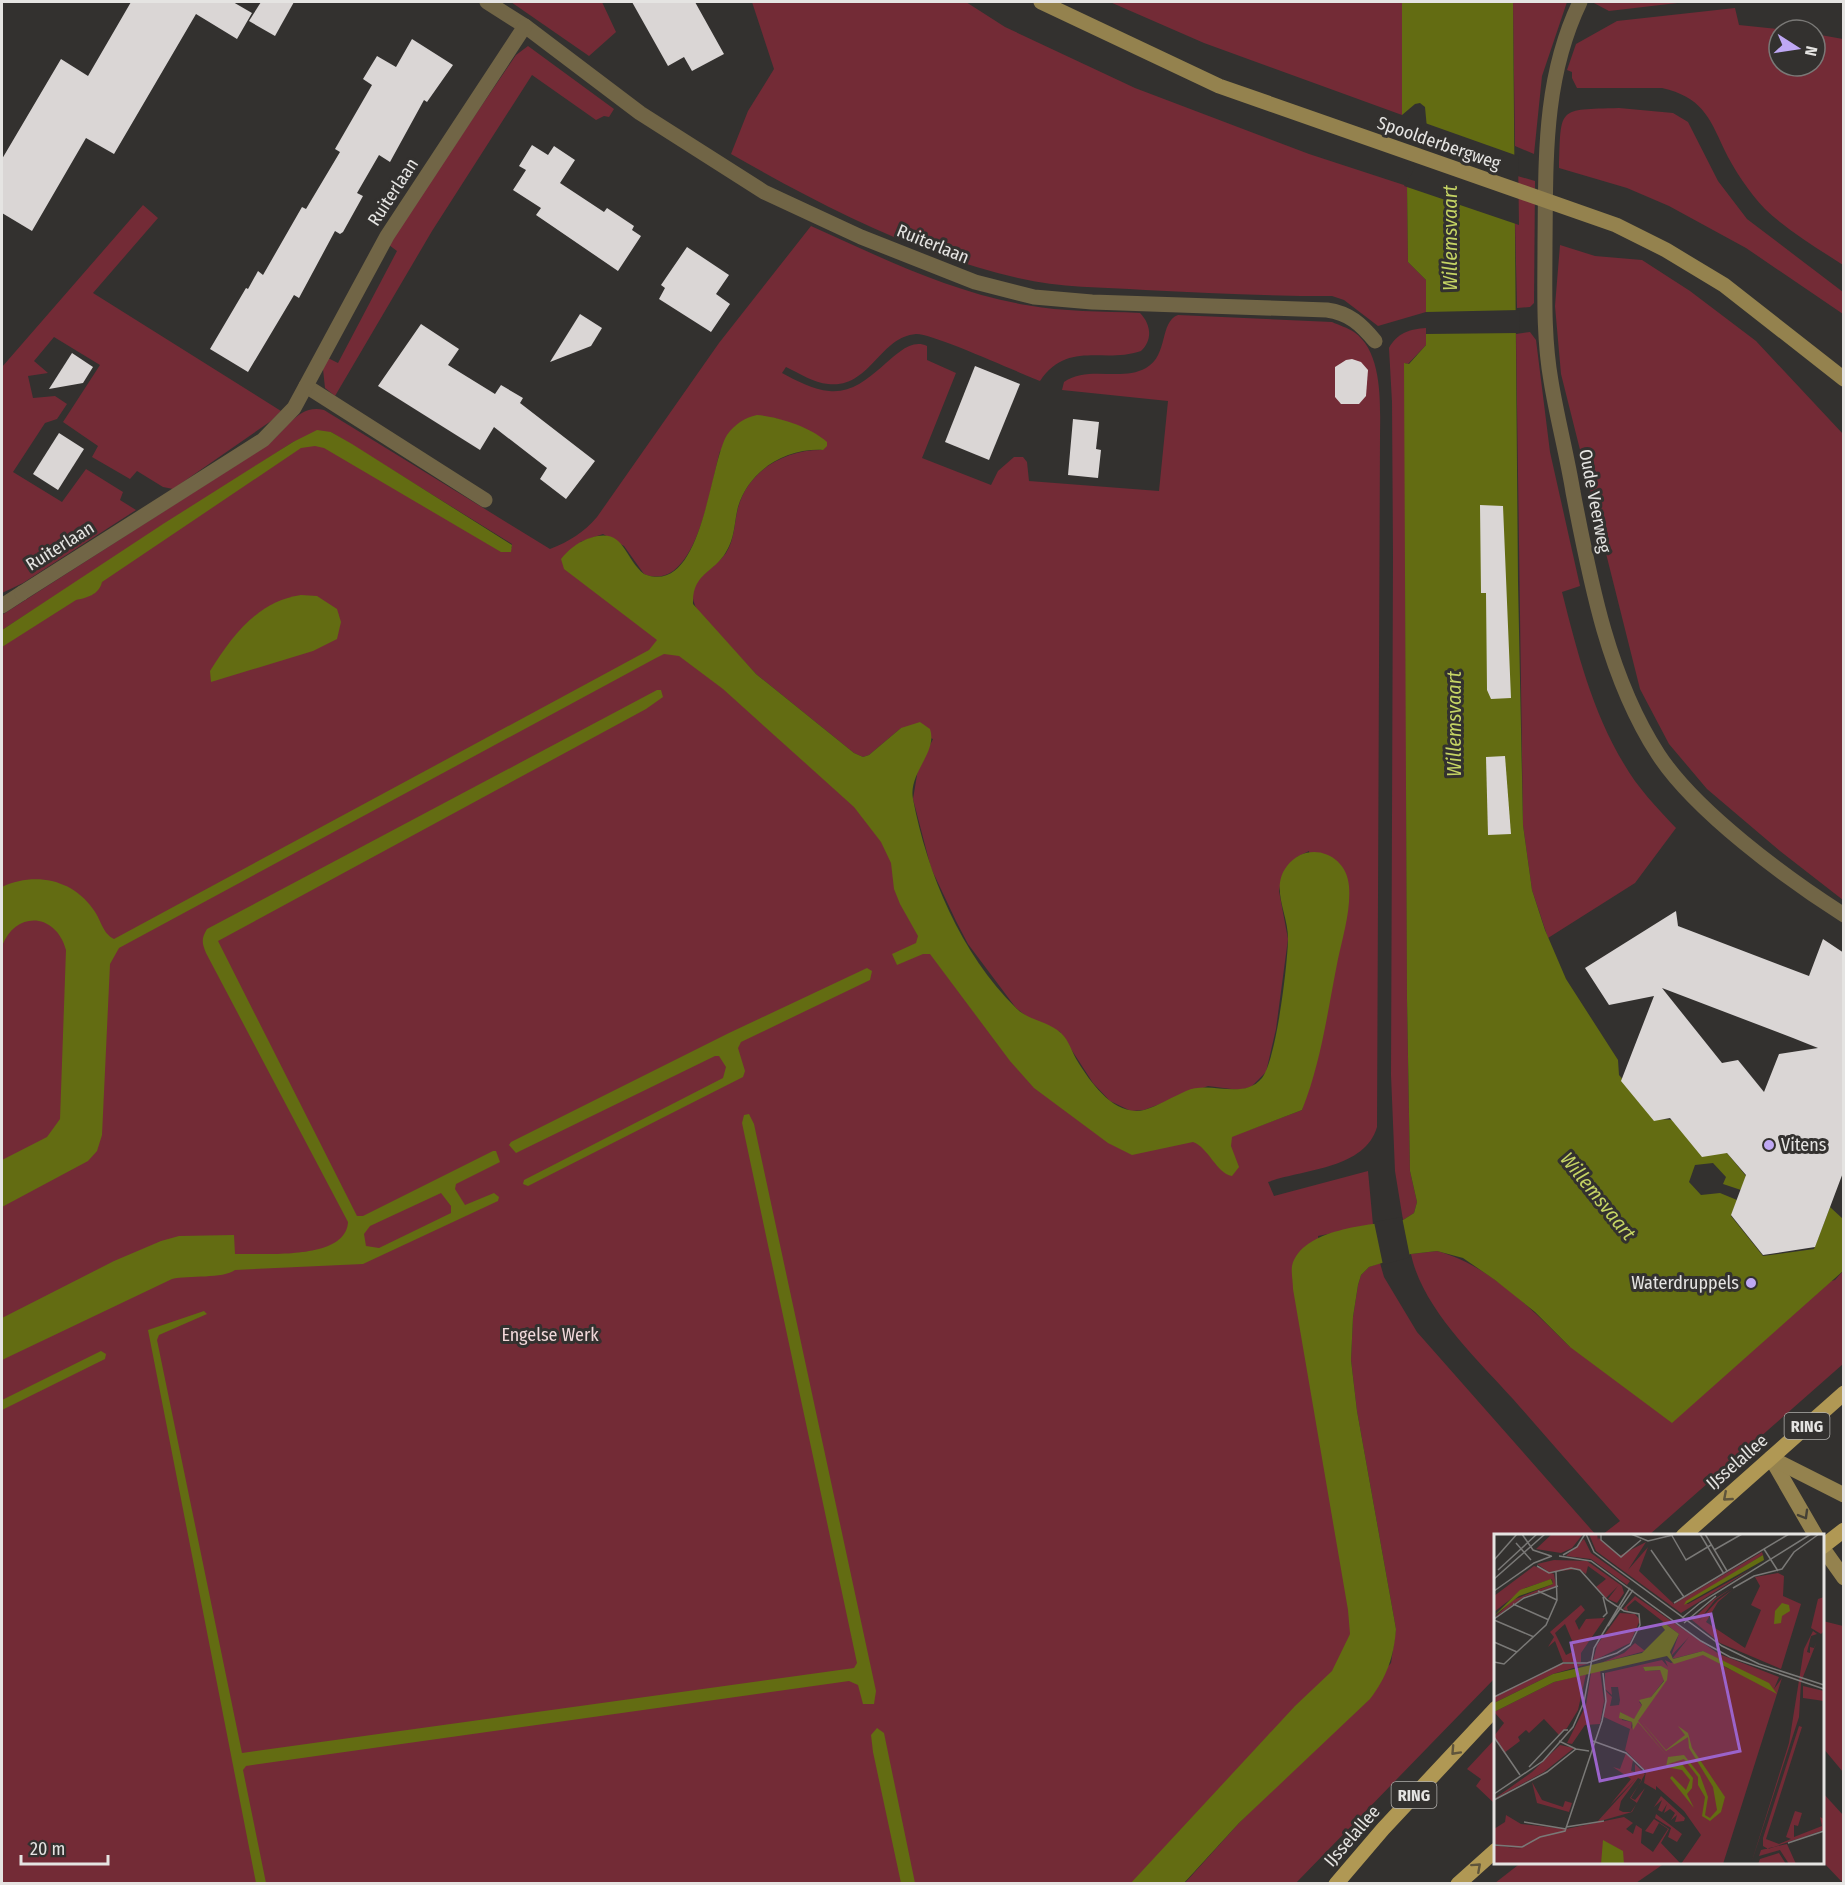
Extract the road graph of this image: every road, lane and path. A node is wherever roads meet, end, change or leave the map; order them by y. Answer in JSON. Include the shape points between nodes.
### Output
{"nodes":[{"id":1,"x":487,"y":2,"type":"edge"},
{"id":2,"x":1041,"y":2,"type":"edge"},
{"id":3,"x":1580,"y":2,"type":"edge"},
{"id":4,"x":525,"y":26,"type":"junction"},
{"id":5,"x":1375,"y":341,"type":"dead end"},
{"id":6,"x":1808,"y":350,"type":"junction"},
{"id":7,"x":1844,"y":379,"type":"edge"},
{"id":8,"x":306,"y":386,"type":"junction"},
{"id":9,"x":1844,"y":391,"type":"edge"},
{"id":10,"x":485,"y":500,"type":"dead end"},
{"id":11,"x":2,"y":606,"type":"edge"},
{"id":12,"x":1844,"y":915,"type":"edge"},
{"id":13,"x":1844,"y":1393,"type":"edge"},
{"id":14,"x":1771,"y":1458,"type":"junction"},
{"id":15,"x":1844,"y":1495,"type":"edge"},
{"id":16,"x":1844,"y":1530,"type":"edge"},
{"id":17,"x":1685,"y":1534,"type":"edge"},
{"id":18,"x":1815,"y":1534,"type":"edge"},
{"id":19,"x":1824,"y":1545,"type":"edge"},
{"id":20,"x":1824,"y":1550,"type":"edge"},
{"id":21,"x":1844,"y":1578,"type":"edge"},
{"id":22,"x":1494,"y":1710,"type":"edge"},
{"id":23,"x":1494,"y":1852,"type":"edge"},
{"id":24,"x":1336,"y":1884,"type":"edge"},
{"id":25,"x":1458,"y":1884,"type":"edge"}],
"edges":[{"from":1,"to":4,"type":"street","name":"Ruiterlaan"},
{"from":2,"to":6,"type":"main road","name":"Spoolderbergweg","via":[[1219,86],[1616,225],[1725,285]]},
{"from":3,"to":12,"type":"street","name":"Oude Veerweg","via":[[1562,46],[1549,102],[1545,156],[1545,322],[1551,380],[1588,572],[1624,685],[1659,756],[1709,812]]},
{"from":4,"to":5,"type":"street","name":"Ruiterlaan","via":[[639,113],[764,192],[861,237],[975,282],[1034,297],[1092,302],[1327,310],[1356,320]]},
{"from":4,"to":8,"type":"street","name":"Ruiterlaan","via":[[387,236]]},
{"from":6,"to":7,"type":"main road","name":"Spoolderbergweg"},
{"from":6,"to":9,"type":"main road","name":"Spoolderbergweg"},
{"from":8,"to":10,"type":"street"},
{"from":8,"to":11,"type":"street","name":"Ruiterlaan","via":[[294,408],[270,435]]},
{"from":13,"to":14,"type":"main road","name":"IJsselallee","number":"RING"},
{"from":14,"to":15,"type":"main road"},
{"from":14,"to":17,"type":"main road","name":"IJsselallee","number":"RING","one_way":true},
{"from":14,"to":18,"type":"main road","one_way":true},
{"from":16,"to":19,"type":"main road"},
{"from":20,"to":21,"type":"main road"},
{"from":22,"to":24,"type":"main road","name":"IJsselallee","number":"RING","one_way":true},
{"from":25,"to":23,"type":"main road","one_way":true}]}
